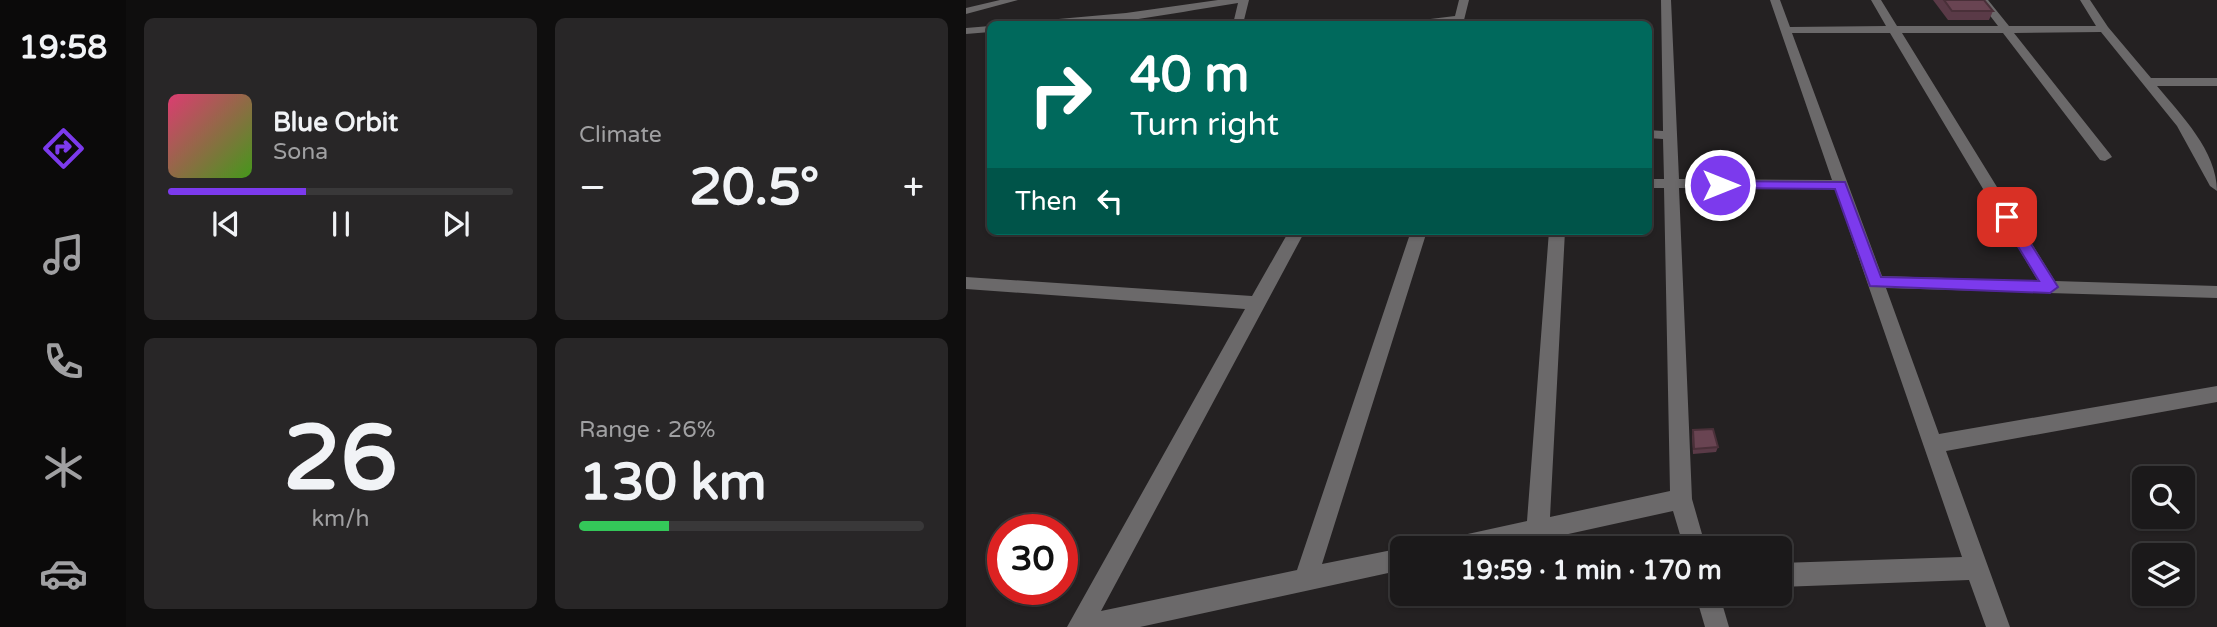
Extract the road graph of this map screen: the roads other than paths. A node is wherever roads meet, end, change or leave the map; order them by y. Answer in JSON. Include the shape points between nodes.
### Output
{"nodes":[{"id":1,"x":1013,"y":0,"type":"edge"},
{"id":2,"x":1134,"y":0,"type":"edge"},
{"id":3,"x":1242,"y":0,"type":"edge"},
{"id":4,"x":1464,"y":0,"type":"edge"},
{"id":5,"x":1666,"y":0,"type":"edge"},
{"id":6,"x":1775,"y":0,"type":"edge"},
{"id":7,"x":1876,"y":0,"type":"edge"},
{"id":8,"x":1983,"y":0,"type":"edge"},
{"id":9,"x":2085,"y":0,"type":"edge"},
{"id":10,"x":966,"y":11,"type":"edge"},
{"id":11,"x":1124,"y":20,"type":"edge"},
{"id":12,"x":1102,"y":21,"type":"edge"},
{"id":13,"x":1238,"y":21,"type":"edge"},
{"id":14,"x":1459,"y":21,"type":"edge"},
{"id":15,"x":987,"y":29,"type":"edge"},
{"id":16,"x":2006,"y":29,"type":"junction"},
{"id":17,"x":2104,"y":29,"type":"junction"},
{"id":18,"x":1785,"y":30,"type":"junction"},
{"id":19,"x":1894,"y":30,"type":"junction"},
{"id":20,"x":966,"y":31,"type":"edge"},
{"id":21,"x":2148,"y":82,"type":"junction"},
{"id":22,"x":2217,"y":82,"type":"edge"},
{"id":23,"x":1652,"y":134,"type":"edge"},
{"id":24,"x":1670,"y":135,"type":"junction"},
{"id":25,"x":2105,"y":157,"type":"dead end"},
{"id":26,"x":1652,"y":183,"type":"edge"},
{"id":27,"x":1671,"y":184,"type":"junction"},
{"id":28,"x":1840,"y":185,"type":"junction"},
{"id":29,"x":2217,"y":186,"type":"edge"},
{"id":30,"x":1295,"y":235,"type":"edge"},
{"id":31,"x":1418,"y":235,"type":"edge"},
{"id":32,"x":1557,"y":235,"type":"edge"},
{"id":33,"x":1875,"y":282,"type":"junction"},
{"id":34,"x":966,"y":283,"type":"edge"},
{"id":35,"x":2050,"y":287,"type":"junction"},
{"id":36,"x":2217,"y":292,"type":"edge"},
{"id":37,"x":1257,"y":303,"type":"junction"},
{"id":38,"x":2217,"y":394,"type":"edge"},
{"id":39,"x":1933,"y":444,"type":"junction"},
{"id":40,"x":1681,"y":499,"type":"junction"},
{"id":41,"x":1538,"y":530,"type":"junction"},
{"id":42,"x":1510,"y":536,"type":"edge"},
{"id":43,"x":1692,"y":536,"type":"edge"},
{"id":44,"x":1390,"y":562,"type":"edge"},
{"id":45,"x":1977,"y":568,"type":"junction"},
{"id":46,"x":1792,"y":575,"type":"edge"},
{"id":47,"x":1306,"y":579,"type":"junction"},
{"id":48,"x":1711,"y":606,"type":"edge"},
{"id":49,"x":1081,"y":627,"type":"edge"},
{"id":50,"x":1717,"y":627,"type":"edge"},
{"id":51,"x":1998,"y":627,"type":"edge"}],
"edges":[{"from":1,"to":10,"type":"street"},
{"from":2,"to":11,"type":"street"},
{"from":3,"to":11,"type":"street"},
{"from":3,"to":13,"type":"street"},
{"from":4,"to":14,"type":"street"},
{"from":5,"to":24,"type":"street"},
{"from":6,"to":18,"type":"street"},
{"from":7,"to":19,"type":"street"},
{"from":8,"to":16,"type":"street"},
{"from":9,"to":17,"type":"street"},
{"from":11,"to":12,"type":"street"},
{"from":15,"to":20,"type":"street"},
{"from":16,"to":17,"type":"street"},
{"from":16,"to":19,"type":"street"},
{"from":16,"to":25,"type":"street"},
{"from":17,"to":21,"type":"street"},
{"from":18,"to":19,"type":"street"},
{"from":18,"to":28,"type":"street"},
{"from":19,"to":35,"type":"street"},
{"from":21,"to":22,"type":"street"},
{"from":21,"to":29,"type":"street","via":[[2183,125]]},
{"from":23,"to":24,"type":"street"},
{"from":24,"to":27,"type":"street"},
{"from":26,"to":27,"type":"street"},
{"from":27,"to":28,"type":"street"},
{"from":27,"to":40,"type":"street"},
{"from":28,"to":33,"type":"street"},
{"from":30,"to":37,"type":"street"},
{"from":31,"to":47,"type":"street"},
{"from":32,"to":41,"type":"street"},
{"from":33,"to":35,"type":"street"},
{"from":33,"to":39,"type":"street"},
{"from":34,"to":37,"type":"street"},
{"from":35,"to":36,"type":"street"},
{"from":37,"to":49,"type":"street"},
{"from":38,"to":39,"type":"street"},
{"from":39,"to":45,"type":"street"},
{"from":40,"to":41,"type":"street"},
{"from":40,"to":43,"type":"street"},
{"from":41,"to":42,"type":"street"},
{"from":44,"to":47,"type":"street"},
{"from":45,"to":46,"type":"street"},
{"from":45,"to":51,"type":"street"},
{"from":47,"to":49,"type":"street"},
{"from":48,"to":50,"type":"street"}]}
